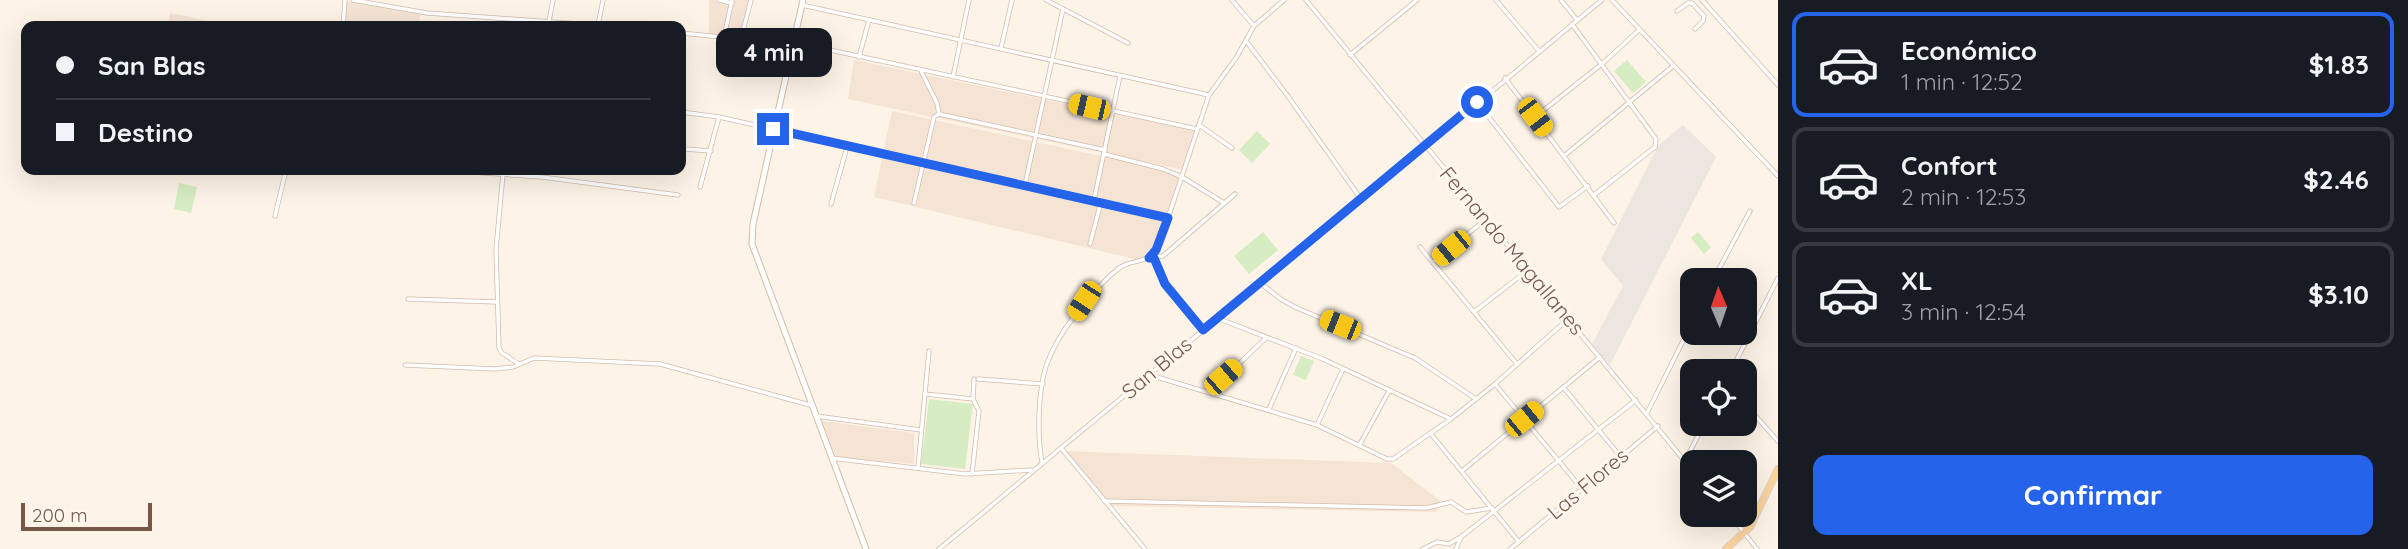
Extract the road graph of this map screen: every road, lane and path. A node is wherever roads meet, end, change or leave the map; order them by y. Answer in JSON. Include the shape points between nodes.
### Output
{"nodes":[{"id":1,"x":345,"y":0,"type":"edge"},
{"id":2,"x":353,"y":0,"type":"edge"},
{"id":3,"x":553,"y":0,"type":"edge"},
{"id":4,"x":603,"y":0,"type":"edge"},
{"id":5,"x":719,"y":0,"type":"edge"},
{"id":6,"x":751,"y":0,"type":"edge"},
{"id":7,"x":970,"y":0,"type":"edge"},
{"id":8,"x":1012,"y":0,"type":"edge"},
{"id":9,"x":1046,"y":0,"type":"edge"},
{"id":10,"x":1232,"y":0,"type":"edge"},
{"id":11,"x":1284,"y":0,"type":"edge"},
{"id":12,"x":1306,"y":0,"type":"edge"},
{"id":13,"x":1417,"y":0,"type":"edge"},
{"id":14,"x":1496,"y":0,"type":"edge"},
{"id":15,"x":1562,"y":0,"type":"edge"},
{"id":16,"x":1602,"y":0,"type":"edge"},
{"id":17,"x":1612,"y":0,"type":"edge"},
{"id":18,"x":732,"y":2,"type":"edge"},
{"id":19,"x":802,"y":2,"type":"edge"},
{"id":20,"x":1704,"y":2,"type":"edge"},
{"id":21,"x":1063,"y":9,"type":"junction"},
{"id":22,"x":1698,"y":10,"type":"junction"},
{"id":23,"x":1677,"y":11,"type":"dead end"},
{"id":24,"x":869,"y":20,"type":"junction"},
{"id":25,"x":1577,"y":20,"type":"junction"},
{"id":26,"x":344,"y":21,"type":"edge"},
{"id":27,"x":549,"y":21,"type":"joint"},
{"id":28,"x":599,"y":21,"type":"edge"},
{"id":29,"x":1572,"y":24,"type":"junction"},
{"id":30,"x":1254,"y":26,"type":"junction"},
{"id":31,"x":1695,"y":29,"type":"dead end"},
{"id":32,"x":1639,"y":30,"type":"junction"},
{"id":33,"x":686,"y":33,"type":"edge"},
{"id":34,"x":724,"y":37,"type":"junction"},
{"id":35,"x":741,"y":39,"type":"junction"},
{"id":36,"x":961,"y":40,"type":"junction"},
{"id":37,"x":1246,"y":41,"type":"junction"},
{"id":38,"x":1128,"y":43,"type":"dead end"},
{"id":39,"x":792,"y":45,"type":"junction"},
{"id":40,"x":1001,"y":48,"type":"junction"},
{"id":41,"x":1539,"y":51,"type":"junction"},
{"id":42,"x":1350,"y":55,"type":"junction"},
{"id":43,"x":859,"y":57,"type":"junction"},
{"id":44,"x":1052,"y":59,"type":"junction"},
{"id":45,"x":1603,"y":63,"type":"junction"},
{"id":46,"x":1672,"y":67,"type":"junction"},
{"id":47,"x":921,"y":71,"type":"junction"},
{"id":48,"x":1121,"y":75,"type":"junction"},
{"id":49,"x":953,"y":76,"type":"junction"},
{"id":50,"x":1505,"y":78,"type":"junction"},
{"id":51,"x":1778,"y":85,"type":"edge"},
{"id":52,"x":1209,"y":95,"type":"junction"},
{"id":53,"x":1044,"y":97,"type":"junction"},
{"id":54,"x":1477,"y":102,"type":"junction"},
{"id":55,"x":1631,"y":102,"type":"junction"},
{"id":56,"x":1112,"y":112,"type":"junction"},
{"id":57,"x":686,"y":114,"type":"edge"},
{"id":58,"x":939,"y":114,"type":"junction"},
{"id":59,"x":719,"y":117,"type":"junction"},
{"id":60,"x":1535,"y":117,"type":"junction"},
{"id":61,"x":1198,"y":127,"type":"junction"},
{"id":62,"x":773,"y":129,"type":"junction"},
{"id":63,"x":1036,"y":135,"type":"junction"},
{"id":64,"x":1426,"y":145,"type":"junction"},
{"id":65,"x":847,"y":147,"type":"junction"},
{"id":66,"x":1232,"y":148,"type":"dead end"},
{"id":67,"x":686,"y":149,"type":"edge"},
{"id":68,"x":711,"y":151,"type":"junction"},
{"id":69,"x":1104,"y":152,"type":"junction"},
{"id":70,"x":1564,"y":156,"type":"junction"},
{"id":71,"x":923,"y":164,"type":"junction"},
{"id":72,"x":285,"y":175,"type":"edge"},
{"id":73,"x":503,"y":175,"type":"edge"},
{"id":74,"x":514,"y":175,"type":"edge"},
{"id":75,"x":1778,"y":176,"type":"edge"},
{"id":76,"x":536,"y":177,"type":"joint"},
{"id":77,"x":1182,"y":177,"type":"junction"},
{"id":78,"x":1025,"y":185,"type":"junction"},
{"id":79,"x":700,"y":187,"type":"dead end"},
{"id":80,"x":1588,"y":187,"type":"junction"},
{"id":81,"x":1235,"y":194,"type":"dead end"},
{"id":82,"x":678,"y":195,"type":"dead end"},
{"id":83,"x":1594,"y":195,"type":"junction"},
{"id":84,"x":1361,"y":199,"type":"junction"},
{"id":85,"x":1094,"y":201,"type":"junction"},
{"id":86,"x":1101,"y":202,"type":"junction"},
{"id":87,"x":914,"y":203,"type":"dead end"},
{"id":88,"x":1224,"y":203,"type":"junction"},
{"id":89,"x":831,"y":204,"type":"dead end"},
{"id":90,"x":1750,"y":211,"type":"dead end"},
{"id":91,"x":275,"y":216,"type":"dead end"},
{"id":92,"x":1168,"y":218,"type":"junction"},
{"id":93,"x":1485,"y":220,"type":"junction"},
{"id":94,"x":1614,"y":223,"type":"dead end"},
{"id":95,"x":1090,"y":244,"type":"dead end"},
{"id":96,"x":1420,"y":247,"type":"dead end"},
{"id":97,"x":1152,"y":258,"type":"junction"},
{"id":98,"x":1433,"y":262,"type":"junction"},
{"id":99,"x":1719,"y":268,"type":"edge"},
{"id":100,"x":1528,"y":269,"type":"junction"},
{"id":101,"x":1778,"y":278,"type":"edge"},
{"id":102,"x":1259,"y":282,"type":"junction"},
{"id":103,"x":408,"y":299,"type":"dead end"},
{"id":104,"x":497,"y":302,"type":"junction"},
{"id":105,"x":1474,"y":312,"type":"junction"},
{"id":106,"x":1217,"y":318,"type":"junction"},
{"id":107,"x":1569,"y":318,"type":"junction"},
{"id":108,"x":1203,"y":330,"type":"junction"},
{"id":109,"x":1266,"y":338,"type":"junction"},
{"id":110,"x":1681,"y":345,"type":"edge"},
{"id":111,"x":1296,"y":348,"type":"junction"},
{"id":112,"x":929,"y":351,"type":"dead end"},
{"id":113,"x":1600,"y":357,"type":"junction"},
{"id":114,"x":1737,"y":359,"type":"edge"},
{"id":115,"x":519,"y":364,"type":"junction"},
{"id":116,"x":1517,"y":364,"type":"junction"},
{"id":117,"x":405,"y":365,"type":"dead end"},
{"id":118,"x":1343,"y":369,"type":"junction"},
{"id":119,"x":1150,"y":375,"type":"junction"},
{"id":120,"x":1043,"y":384,"type":"junction"},
{"id":121,"x":1495,"y":384,"type":"junction"},
{"id":122,"x":1563,"y":387,"type":"junction"},
{"id":123,"x":1389,"y":390,"type":"junction"},
{"id":124,"x":1209,"y":392,"type":"junction"},
{"id":125,"x":925,"y":394,"type":"junction"},
{"id":126,"x":973,"y":399,"type":"junction"},
{"id":127,"x":1476,"y":399,"type":"junction"},
{"id":128,"x":1636,"y":400,"type":"junction"},
{"id":129,"x":810,"y":405,"type":"junction"},
{"id":130,"x":1269,"y":409,"type":"junction"},
{"id":131,"x":1647,"y":413,"type":"junction"},
{"id":132,"x":815,"y":416,"type":"junction"},
{"id":133,"x":1757,"y":418,"type":"edge"},
{"id":134,"x":1451,"y":419,"type":"junction"},
{"id":135,"x":1524,"y":419,"type":"junction"},
{"id":136,"x":1317,"y":425,"type":"junction"},
{"id":137,"x":1658,"y":426,"type":"junction"},
{"id":138,"x":1598,"y":429,"type":"junction"},
{"id":139,"x":921,"y":430,"type":"junction"},
{"id":140,"x":1431,"y":434,"type":"junction"},
{"id":141,"x":1778,"y":441,"type":"edge"},
{"id":142,"x":1360,"y":444,"type":"junction"},
{"id":143,"x":1061,"y":448,"type":"junction"},
{"id":144,"x":1680,"y":455,"type":"edge"},
{"id":145,"x":1621,"y":457,"type":"junction"},
{"id":146,"x":831,"y":458,"type":"junction"},
{"id":147,"x":1558,"y":461,"type":"junction"},
{"id":148,"x":1042,"y":462,"type":"junction"},
{"id":149,"x":918,"y":468,"type":"junction"},
{"id":150,"x":1034,"y":470,"type":"junction"},
{"id":151,"x":1778,"y":470,"type":"edge"},
{"id":152,"x":1462,"y":471,"type":"junction"},
{"id":153,"x":972,"y":474,"type":"junction"},
{"id":154,"x":1582,"y":489,"type":"junction"},
{"id":155,"x":1104,"y":501,"type":"junction"},
{"id":156,"x":1493,"y":510,"type":"junction"},
{"id":157,"x":1739,"y":527,"type":"edge"},
{"id":158,"x":1744,"y":533,"type":"junction"},
{"id":159,"x":1461,"y":537,"type":"junction"},
{"id":160,"x":1519,"y":542,"type":"junction"},
{"id":161,"x":866,"y":549,"type":"edge"},
{"id":162,"x":939,"y":549,"type":"edge"},
{"id":163,"x":1145,"y":549,"type":"edge"},
{"id":164,"x":1423,"y":549,"type":"edge"},
{"id":165,"x":1456,"y":549,"type":"edge"},
{"id":166,"x":1510,"y":549,"type":"edge"},
{"id":167,"x":1726,"y":549,"type":"edge"},
{"id":168,"x":1757,"y":549,"type":"edge"}],
"edges":[{"from":1,"to":26,"type":"street"},
{"from":2,"to":27,"type":"street","via":[[427,13]]},
{"from":3,"to":27,"type":"street"},
{"from":4,"to":28,"type":"street"},
{"from":5,"to":18,"type":"street"},
{"from":6,"to":35,"type":"street"},
{"from":7,"to":36,"type":"street"},
{"from":8,"to":40,"type":"street"},
{"from":9,"to":21,"type":"street"},
{"from":10,"to":30,"type":"street"},
{"from":11,"to":30,"type":"street"},
{"from":12,"to":42,"type":"street","name":"Fernando Magallanes"},
{"from":13,"to":42,"type":"street"},
{"from":14,"to":41,"type":"street"},
{"from":15,"to":25,"type":"street"},
{"from":16,"to":25,"type":"street","name":"San Blas"},
{"from":17,"to":32,"type":"street"},
{"from":18,"to":34,"type":"street"},
{"from":19,"to":24,"type":"street"},
{"from":19,"to":39,"type":"street"},
{"from":20,"to":22,"type":"street"},
{"from":20,"to":51,"type":"street"},
{"from":21,"to":38,"type":"street"},
{"from":21,"to":44,"type":"street"},
{"from":22,"to":23,"type":"street","via":[[1690,2]]},
{"from":22,"to":31,"type":"street","via":[[1704,18]]},
{"from":24,"to":36,"type":"street"},
{"from":24,"to":43,"type":"street"},
{"from":25,"to":29,"type":"street","name":"San Blas"},
{"from":29,"to":41,"type":"street","name":"San Blas"},
{"from":29,"to":45,"type":"street"},
{"from":30,"to":37,"type":"street"},
{"from":32,"to":45,"type":"street"},
{"from":32,"to":46,"type":"street"},
{"from":33,"to":34,"type":"street"},
{"from":34,"to":35,"type":"street"},
{"from":35,"to":39,"type":"street"},
{"from":36,"to":40,"type":"street"},
{"from":36,"to":49,"type":"street"},
{"from":37,"to":52,"type":"street"},
{"from":37,"to":84,"type":"street"},
{"from":39,"to":43,"type":"street"},
{"from":39,"to":62,"type":"street"},
{"from":40,"to":44,"type":"street"},
{"from":41,"to":50,"type":"street","name":"San Blas"},
{"from":42,"to":64,"type":"street","name":"Fernando Magallanes"},
{"from":43,"to":47,"type":"street"},
{"from":44,"to":48,"type":"street"},
{"from":44,"to":53,"type":"street"},
{"from":45,"to":55,"type":"street"},
{"from":45,"to":60,"type":"street"},
{"from":46,"to":55,"type":"street"},
{"from":46,"to":75,"type":"street"},
{"from":47,"to":49,"type":"street"},
{"from":47,"to":58,"type":"street"},
{"from":48,"to":52,"type":"street"},
{"from":48,"to":56,"type":"street"},
{"from":49,"to":53,"type":"street"},
{"from":50,"to":54,"type":"street","name":"San Blas"},
{"from":50,"to":60,"type":"street"},
{"from":52,"to":61,"type":"street"},
{"from":53,"to":56,"type":"street"},
{"from":53,"to":63,"type":"street"},
{"from":54,"to":64,"type":"street","name":"San Blas"},
{"from":54,"to":80,"type":"street","via":[[1559,207]]},
{"from":55,"to":70,"type":"street"},
{"from":55,"to":83,"type":"street","via":[[1657,144]]},
{"from":56,"to":61,"type":"street"},
{"from":56,"to":69,"type":"street"},
{"from":57,"to":59,"type":"street"},
{"from":58,"to":63,"type":"street"},
{"from":58,"to":71,"type":"street","via":[[934,117]]},
{"from":59,"to":62,"type":"street"},
{"from":59,"to":68,"type":"street"},
{"from":60,"to":70,"type":"street"},
{"from":61,"to":66,"type":"street"},
{"from":61,"to":77,"type":"street"},
{"from":62,"to":65,"type":"street"},
{"from":62,"to":129,"type":"street","via":[[752,244]]},
{"from":63,"to":69,"type":"street"},
{"from":63,"to":78,"type":"street"},
{"from":64,"to":84,"type":"street","name":"San Blas"},
{"from":64,"to":93,"type":"street","name":"Fernando Magallanes"},
{"from":65,"to":71,"type":"street"},
{"from":65,"to":89,"type":"street"},
{"from":67,"to":68,"type":"street"},
{"from":68,"to":79,"type":"street"},
{"from":69,"to":77,"type":"street"},
{"from":69,"to":85,"type":"street"},
{"from":70,"to":80,"type":"street"},
{"from":71,"to":78,"type":"street"},
{"from":71,"to":87,"type":"street"},
{"from":72,"to":91,"type":"street"},
{"from":73,"to":104,"type":"street"},
{"from":74,"to":76,"type":"street"},
{"from":76,"to":82,"type":"street"},
{"from":77,"to":88,"type":"street"},
{"from":77,"to":92,"type":"street"},
{"from":78,"to":85,"type":"street"},
{"from":80,"to":83,"type":"street"},
{"from":81,"to":88,"type":"street"},
{"from":83,"to":94,"type":"street"},
{"from":84,"to":102,"type":"street","name":"San Blas"},
{"from":85,"to":86,"type":"street"},
{"from":86,"to":92,"type":"street"},
{"from":86,"to":95,"type":"street"},
{"from":88,"to":97,"type":"street","via":[[1163,256]]},
{"from":90,"to":99,"type":"street"},
{"from":92,"to":97,"type":"street"},
{"from":93,"to":98,"type":"street"},
{"from":93,"to":100,"type":"street","name":"Fernando Magallanes"},
{"from":96,"to":98,"type":"street"},
{"from":97,"to":108,"type":"street","via":[[1165,284]]},
{"from":97,"to":120,"type":"street","via":[[1125,264],[1091,293],[1053,352]]},
{"from":98,"to":105,"type":"street"},
{"from":100,"to":105,"type":"street"},
{"from":100,"to":107,"type":"street","name":"Fernando Magallanes"},
{"from":101,"to":114,"type":"street"},
{"from":102,"to":106,"type":"street","name":"San Blas"},
{"from":102,"to":127,"type":"street","via":[[1297,308],[1415,358]]},
{"from":103,"to":104,"type":"street"},
{"from":104,"to":115,"type":"street","via":[[499,348]]},
{"from":105,"to":116,"type":"street"},
{"from":106,"to":108,"type":"street","name":"San Blas"},
{"from":106,"to":109,"type":"street"},
{"from":107,"to":113,"type":"street","name":"Fernando Magallanes"},
{"from":107,"to":116,"type":"street"},
{"from":108,"to":119,"type":"street","name":"San Blas"},
{"from":109,"to":111,"type":"street"},
{"from":109,"to":124,"type":"street"},
{"from":110,"to":131,"type":"street"},
{"from":111,"to":118,"type":"street"},
{"from":111,"to":130,"type":"street"},
{"from":112,"to":125,"type":"street"},
{"from":113,"to":122,"type":"street"},
{"from":113,"to":128,"type":"street","name":"Fernando Magallanes"},
{"from":115,"to":117,"type":"street","via":[[496,369]]},
{"from":115,"to":129,"type":"street","via":[[534,358],[660,364]]},
{"from":116,"to":121,"type":"street"},
{"from":118,"to":123,"type":"street"},
{"from":118,"to":136,"type":"street"},
{"from":119,"to":124,"type":"street"},
{"from":119,"to":143,"type":"street","name":"San Blas"},
{"from":120,"to":126,"type":"street","via":[[976,379]]},
{"from":120,"to":148,"type":"street"},
{"from":121,"to":127,"type":"street"},
{"from":121,"to":135,"type":"street"},
{"from":122,"to":135,"type":"street"},
{"from":122,"to":138,"type":"street"},
{"from":123,"to":134,"type":"street"},
{"from":123,"to":142,"type":"street"},
{"from":124,"to":130,"type":"street"},
{"from":125,"to":126,"type":"street"},
{"from":125,"to":139,"type":"street"},
{"from":126,"to":153,"type":"street","via":[[979,411]]},
{"from":127,"to":134,"type":"street"},
{"from":128,"to":131,"type":"street","name":"Fernando Magallanes"},
{"from":128,"to":138,"type":"street"},
{"from":129,"to":132,"type":"street"},
{"from":130,"to":136,"type":"street"},
{"from":131,"to":137,"type":"street","name":"Fernando Magallanes"},
{"from":132,"to":139,"type":"street"},
{"from":132,"to":146,"type":"street"},
{"from":133,"to":141,"type":"street"},
{"from":134,"to":140,"type":"street"},
{"from":135,"to":147,"type":"street"},
{"from":135,"to":152,"type":"street"},
{"from":136,"to":142,"type":"street"},
{"from":137,"to":144,"type":"street","name":"Fernando Magallanes"},
{"from":137,"to":145,"type":"street","name":"Las Flores"},
{"from":138,"to":145,"type":"street"},
{"from":138,"to":147,"type":"street"},
{"from":139,"to":149,"type":"street"},
{"from":140,"to":142,"type":"street","via":[[1393,459]]},
{"from":140,"to":152,"type":"street"},
{"from":143,"to":148,"type":"street","name":"San Blas"},
{"from":143,"to":155,"type":"street"},
{"from":145,"to":154,"type":"street","name":"Las Flores"},
{"from":146,"to":149,"type":"street"},
{"from":146,"to":161,"type":"street"},
{"from":147,"to":154,"type":"street"},
{"from":147,"to":156,"type":"street"},
{"from":148,"to":150,"type":"street","name":"San Blas"},
{"from":149,"to":153,"type":"street"},
{"from":150,"to":153,"type":"street"},
{"from":150,"to":162,"type":"street","name":"San Blas"},
{"from":151,"to":158,"type":"main road"},
{"from":152,"to":156,"type":"street"},
{"from":154,"to":160,"type":"street","name":"Las Flores"},
{"from":155,"to":156,"type":"street","via":[[1426,508],[1451,502],[1466,512]]},
{"from":155,"to":163,"type":"street"},
{"from":156,"to":159,"type":"street"},
{"from":156,"to":160,"type":"street"},
{"from":157,"to":158,"type":"street"},
{"from":158,"to":167,"type":"main road"},
{"from":158,"to":168,"type":"street"},
{"from":159,"to":164,"type":"street"},
{"from":159,"to":165,"type":"street"},
{"from":160,"to":166,"type":"street","name":"Las Flores"}]}
